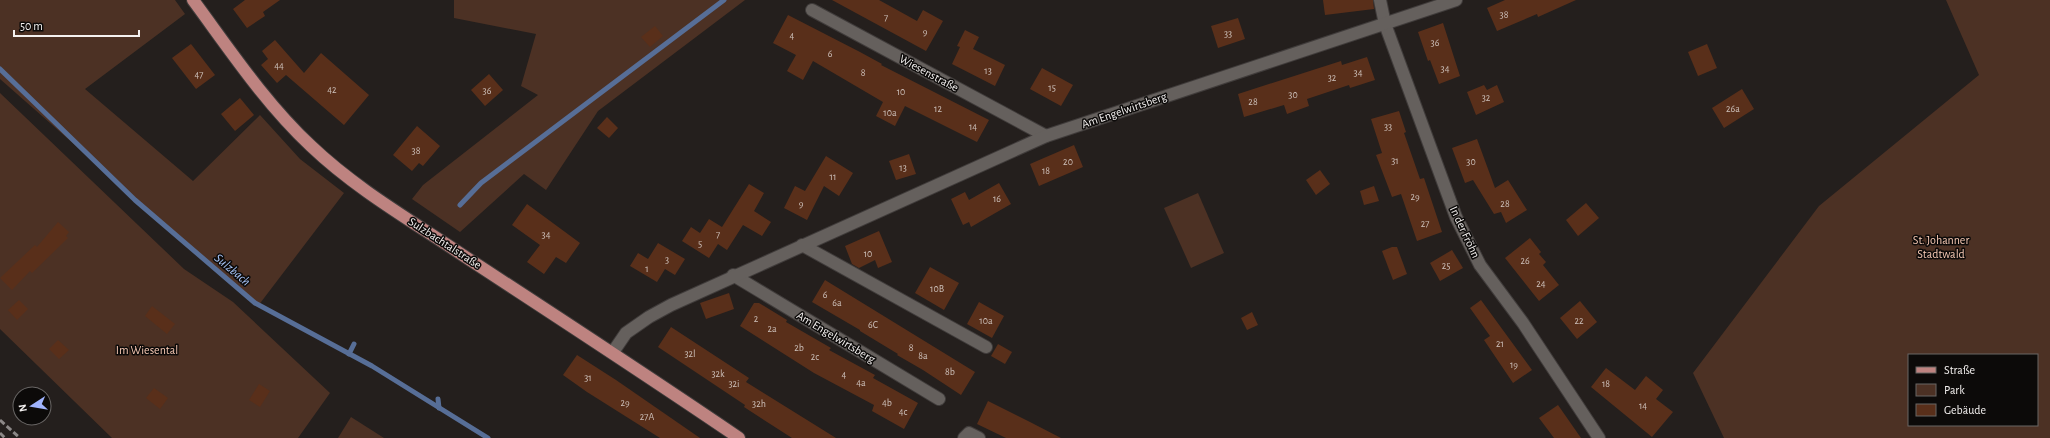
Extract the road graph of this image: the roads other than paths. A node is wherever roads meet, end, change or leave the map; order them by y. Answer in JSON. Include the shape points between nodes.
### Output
{"nodes":[{"id":1,"x":193,"y":0,"type":"edge"},
{"id":2,"x":1380,"y":0,"type":"edge"},
{"id":3,"x":1456,"y":0,"type":"edge"},
{"id":4,"x":812,"y":10,"type":"dead end"},
{"id":5,"x":1385,"y":24,"type":"junction"},
{"id":6,"x":1046,"y":136,"type":"junction"},
{"id":7,"x":802,"y":245,"type":"junction"},
{"id":8,"x":733,"y":276,"type":"junction"},
{"id":9,"x":986,"y":347,"type":"dead end"},
{"id":10,"x":612,"y":352,"type":"junction"},
{"id":11,"x":940,"y":399,"type":"dead end"},
{"id":12,"x":739,"y":438,"type":"edge"},
{"id":13,"x":964,"y":438,"type":"edge"},
{"id":14,"x":979,"y":438,"type":"edge"},
{"id":15,"x":1599,"y":438,"type":"edge"}],
"edges":[{"from":1,"to":10,"type":"main road","name":"Sulzbachtalstraße","via":[[278,113],[311,147],[345,176]]},
{"from":2,"to":5,"type":"street","name":"In der Fröhn"},
{"from":3,"to":5,"type":"street","name":"Am Engelwirtsberg"},
{"from":4,"to":6,"type":"street","name":"Wiesenstraße"},
{"from":5,"to":6,"type":"street","name":"Am Engelwirtsberg"},
{"from":5,"to":15,"type":"street","name":"In der Fröhn","via":[[1456,217],[1468,242],[1480,265],[1523,323]]},
{"from":6,"to":7,"type":"street","name":"Am Engelwirtsberg"},
{"from":7,"to":8,"type":"street","name":"Am Engelwirtsberg"},
{"from":7,"to":9,"type":"street"},
{"from":8,"to":10,"type":"street","name":"Am Engelwirtsberg","via":[[649,317],[626,333]]},
{"from":8,"to":11,"type":"street","name":"Am Engelwirtsberg"},
{"from":10,"to":12,"type":"main road","name":"Sulzbachtalstraße"},
{"from":13,"to":14,"type":"street","via":[[969,433]]}]}
